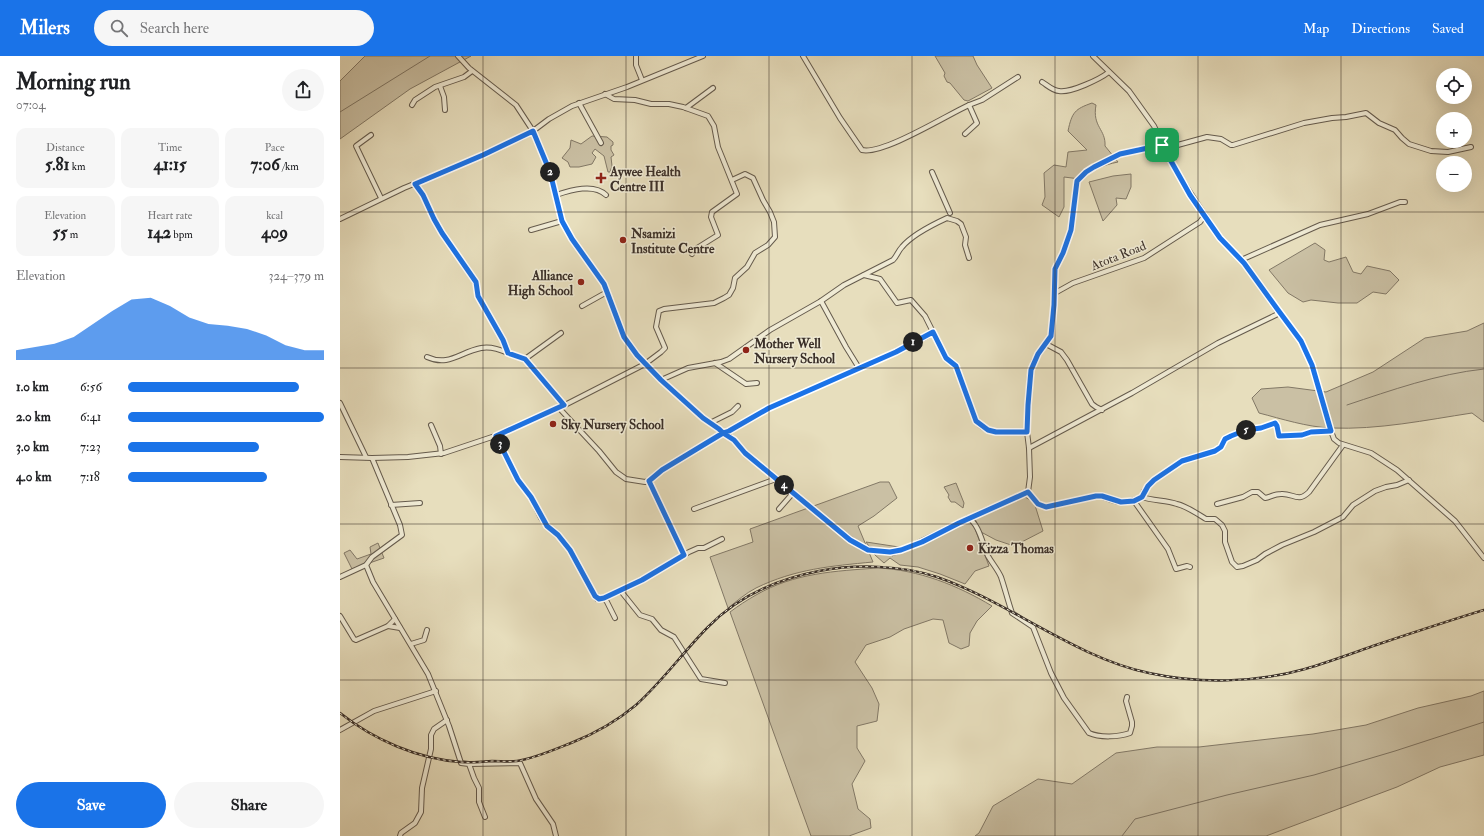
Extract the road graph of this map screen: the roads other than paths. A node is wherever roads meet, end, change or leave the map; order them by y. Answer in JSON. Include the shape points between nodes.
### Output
{"nodes":[{"id":1,"x":458,"y":56,"type":"edge"},
{"id":2,"x":636,"y":56,"type":"edge"},
{"id":3,"x":703,"y":56,"type":"edge"},
{"id":4,"x":803,"y":56,"type":"edge"},
{"id":5,"x":1093,"y":56,"type":"edge"},
{"id":6,"x":472,"y":71,"type":"junction"},
{"id":7,"x":1109,"y":72,"type":"junction"},
{"id":8,"x":1018,"y":77,"type":"dead end"},
{"id":9,"x":642,"y":80,"type":"junction"},
{"id":10,"x":1042,"y":82,"type":"dead end"},
{"id":11,"x":440,"y":86,"type":"junction"},
{"id":12,"x":713,"y":88,"type":"dead end"},
{"id":13,"x":605,"y":94,"type":"junction"},
{"id":14,"x":579,"y":104,"type":"junction"},
{"id":15,"x":412,"y":105,"type":"dead end"},
{"id":16,"x":969,"y":105,"type":"junction"},
{"id":17,"x":686,"y":108,"type":"junction"},
{"id":18,"x":446,"y":110,"type":"dead end"},
{"id":19,"x":533,"y":131,"type":"junction"},
{"id":20,"x":965,"y":134,"type":"dead end"},
{"id":21,"x":371,"y":135,"type":"dead end"},
{"id":22,"x":601,"y":143,"type":"dead end"},
{"id":23,"x":1162,"y":145,"type":"junction"},
{"id":24,"x":1466,"y":148,"type":"edge"},
{"id":25,"x":932,"y":172,"type":"dead end"},
{"id":26,"x":732,"y":180,"type":"junction"},
{"id":27,"x":415,"y":184,"type":"junction"},
{"id":28,"x":556,"y":195,"type":"junction"},
{"id":29,"x":606,"y":195,"type":"dead end"},
{"id":30,"x":381,"y":198,"type":"junction"},
{"id":31,"x":1405,"y":202,"type":"dead end"},
{"id":32,"x":950,"y":213,"type":"dead end"},
{"id":33,"x":1205,"y":215,"type":"junction"},
{"id":34,"x":340,"y":219,"type":"edge"},
{"id":35,"x":562,"y":221,"type":"junction"},
{"id":36,"x":531,"y":230,"type":"dead end"},
{"id":37,"x":692,"y":254,"type":"dead end"},
{"id":38,"x":969,"y":258,"type":"dead end"},
{"id":39,"x":1241,"y":260,"type":"junction"},
{"id":40,"x":862,"y":275,"type":"junction"},
{"id":41,"x":607,"y":292,"type":"junction"},
{"id":42,"x":1055,"y":293,"type":"junction"},
{"id":43,"x":821,"y":301,"type":"junction"},
{"id":44,"x":582,"y":306,"type":"dead end"},
{"id":45,"x":1280,"y":313,"type":"junction"},
{"id":46,"x":933,"y":332,"type":"junction"},
{"id":47,"x":561,"y":334,"type":"dead end"},
{"id":48,"x":1046,"y":344,"type":"junction"},
{"id":49,"x":508,"y":353,"type":"junction"},
{"id":50,"x":427,"y":357,"type":"dead end"},
{"id":51,"x":525,"y":359,"type":"junction"},
{"id":52,"x":715,"y":363,"type":"junction"},
{"id":53,"x":645,"y":364,"type":"junction"},
{"id":54,"x":859,"y":368,"type":"junction"},
{"id":55,"x":661,"y":380,"type":"junction"},
{"id":56,"x":757,"y":383,"type":"dead end"},
{"id":57,"x":340,"y":403,"type":"edge"},
{"id":58,"x":564,"y":405,"type":"junction"},
{"id":59,"x":738,"y":406,"type":"dead end"},
{"id":60,"x":559,"y":408,"type":"junction"},
{"id":61,"x":1102,"y":410,"type":"junction"},
{"id":62,"x":710,"y":423,"type":"junction"},
{"id":63,"x":431,"y":425,"type":"dead end"},
{"id":64,"x":1331,"y":431,"type":"junction"},
{"id":65,"x":1027,"y":432,"type":"junction"},
{"id":66,"x":723,"y":433,"type":"junction"},
{"id":67,"x":496,"y":436,"type":"junction"},
{"id":68,"x":1343,"y":445,"type":"junction"},
{"id":69,"x":1030,"y":448,"type":"junction"},
{"id":70,"x":441,"y":454,"type":"junction"},
{"id":71,"x":340,"y":457,"type":"edge"},
{"id":72,"x":366,"y":457,"type":"junction"},
{"id":73,"x":372,"y":458,"type":"junction"},
{"id":74,"x":776,"y":478,"type":"junction"},
{"id":75,"x":1408,"y":480,"type":"junction"},
{"id":76,"x":649,"y":481,"type":"junction"},
{"id":77,"x":1028,"y":492,"type":"junction"},
{"id":78,"x":793,"y":493,"type":"junction"},
{"id":79,"x":1142,"y":497,"type":"junction"},
{"id":80,"x":1134,"y":501,"type":"junction"},
{"id":81,"x":420,"y":503,"type":"dead end"},
{"id":82,"x":1217,"y":504,"type":"dead end"},
{"id":83,"x":391,"y":505,"type":"junction"},
{"id":84,"x":694,"y":509,"type":"dead end"},
{"id":85,"x":779,"y":509,"type":"dead end"},
{"id":86,"x":968,"y":518,"type":"junction"},
{"id":87,"x":722,"y":539,"type":"dead end"},
{"id":88,"x":684,"y":555,"type":"junction"},
{"id":89,"x":1484,"y":558,"type":"edge"},
{"id":90,"x":366,"y":565,"type":"junction"},
{"id":91,"x":1190,"y":567,"type":"dead end"},
{"id":92,"x":340,"y":577,"type":"edge"},
{"id":93,"x":620,"y":590,"type":"junction"},
{"id":94,"x":604,"y":598,"type":"junction"},
{"id":95,"x":340,"y":616,"type":"edge"},
{"id":96,"x":615,"y":618,"type":"dead end"},
{"id":97,"x":395,"y":619,"type":"junction"},
{"id":98,"x":388,"y":626,"type":"junction"},
{"id":99,"x":400,"y":628,"type":"junction"},
{"id":100,"x":427,"y":630,"type":"dead end"},
{"id":101,"x":411,"y":644,"type":"junction"},
{"id":102,"x":725,"y":683,"type":"dead end"},
{"id":103,"x":436,"y":691,"type":"junction"},
{"id":104,"x":1127,"y":697,"type":"dead end"},
{"id":105,"x":447,"y":720,"type":"junction"},
{"id":106,"x":340,"y":730,"type":"edge"},
{"id":107,"x":469,"y":764,"type":"junction"},
{"id":108,"x":485,"y":817,"type":"dead end"},
{"id":109,"x":400,"y":836,"type":"edge"},
{"id":110,"x":556,"y":836,"type":"edge"}],
"edges":[{"from":1,"to":6,"type":"street"},
{"from":2,"to":9,"type":"street","via":[[636,65]]},
{"from":3,"to":9,"type":"street"},
{"from":4,"to":16,"type":"street","via":[[863,151],[883,147]]},
{"from":5,"to":7,"type":"street"},
{"from":6,"to":11,"type":"street","via":[[464,77]]},
{"from":6,"to":19,"type":"street","via":[[511,100]]},
{"from":7,"to":10,"type":"street","via":[[1083,86],[1064,91],[1056,90]]},
{"from":7,"to":23,"type":"street","via":[[1129,91],[1150,120]]},
{"from":8,"to":16,"type":"street","via":[[982,100]]},
{"from":9,"to":13,"type":"street"},
{"from":11,"to":15,"type":"street","via":[[415,100]]},
{"from":11,"to":18,"type":"street"},
{"from":12,"to":17,"type":"street"},
{"from":13,"to":14,"type":"street"},
{"from":13,"to":17,"type":"street","via":[[614,99],[632,99],[650,104],[666,103]]},
{"from":14,"to":19,"type":"street","via":[[549,119]]},
{"from":14,"to":22,"type":"street"},
{"from":16,"to":20,"type":"street","via":[[977,123]]},
{"from":17,"to":26,"type":"street","via":[[710,118],[718,147]]},
{"from":19,"to":27,"type":"street"},
{"from":19,"to":28,"type":"street","via":[[550,172]]},
{"from":21,"to":30,"type":"street","via":[[356,146]]},
{"from":23,"to":24,"type":"street","via":[[1174,146],[1207,137],[1221,139],[1233,145],[1304,123],[1367,113],[1379,123],[1395,130],[1409,144],[1430,151],[1448,152]]},
{"from":23,"to":33,"type":"street","via":[[1190,195]]},
{"from":23,"to":42,"type":"street","via":[[1120,154],[1086,172],[1077,181],[1071,230],[1055,269]]},
{"from":25,"to":32,"type":"street"},
{"from":26,"to":37,"type":"street","via":[[737,194],[715,208],[711,214],[718,235],[694,250]]},
{"from":26,"to":53,"type":"street","via":[[745,174],[753,178],[772,216],[775,237],[754,254],[747,267],[735,278],[729,295],[714,303],[659,311],[656,327],[664,349]]},
{"from":27,"to":30,"type":"street"},
{"from":27,"to":49,"type":"street","via":[[442,233],[476,282],[478,296]]},
{"from":28,"to":29,"type":"street","via":[[596,188]]},
{"from":28,"to":35,"type":"street"},
{"from":30,"to":34,"type":"street"},
{"from":31,"to":39,"type":"street","via":[[1345,220],[1328,222]]},
{"from":33,"to":39,"type":"street","via":[[1220,238]]},
{"from":33,"to":42,"type":"street","name":"Atota Road","via":[[1200,222],[1144,258],[1073,283]]},
{"from":35,"to":36,"type":"street"},
{"from":35,"to":41,"type":"street"},
{"from":38,"to":40,"type":"street","via":[[961,224],[949,218],[906,243],[892,260]]},
{"from":39,"to":45,"type":"street"},
{"from":40,"to":43,"type":"street"},
{"from":40,"to":46,"type":"street","via":[[880,279],[897,303],[912,300],[925,316]]},
{"from":41,"to":44,"type":"street"},
{"from":41,"to":53,"type":"street","via":[[624,337]]},
{"from":42,"to":48,"type":"street","via":[[1053,328]]},
{"from":43,"to":52,"type":"street","via":[[774,327],[729,358]]},
{"from":43,"to":54,"type":"street"},
{"from":45,"to":61,"type":"street","via":[[1218,342]]},
{"from":45,"to":64,"type":"street","via":[[1310,358]]},
{"from":46,"to":54,"type":"street"},
{"from":46,"to":65,"type":"street","via":[[946,358],[956,366],[976,421],[988,430],[996,432]]},
{"from":47,"to":51,"type":"street"},
{"from":48,"to":61,"type":"street","via":[[1061,352],[1092,404]]},
{"from":48,"to":65,"type":"street","via":[[1031,370]]},
{"from":49,"to":50,"type":"street","via":[[499,349],[484,348],[442,361]]},
{"from":49,"to":51,"type":"street"},
{"from":51,"to":58,"type":"street"},
{"from":52,"to":55,"type":"street","via":[[688,368]]},
{"from":52,"to":56,"type":"street","via":[[746,384]]},
{"from":53,"to":55,"type":"street"},
{"from":53,"to":58,"type":"street"},
{"from":54,"to":66,"type":"street","via":[[769,408]]},
{"from":55,"to":62,"type":"street"},
{"from":57,"to":72,"type":"street"},
{"from":58,"to":60,"type":"street"},
{"from":59,"to":62,"type":"street","via":[[732,412]]},
{"from":60,"to":67,"type":"street"},
{"from":60,"to":76,"type":"street","via":[[622,476],[642,482]]},
{"from":61,"to":69,"type":"street"},
{"from":62,"to":66,"type":"street"},
{"from":63,"to":70,"type":"street"},
{"from":64,"to":68,"type":"street","via":[[1334,438]]},
{"from":64,"to":79,"type":"street","via":[[1279,436],[1275,423],[1243,431],[1228,438],[1215,451],[1182,461],[1154,480]]},
{"from":65,"to":69,"type":"street"},
{"from":66,"to":74,"type":"street"},
{"from":66,"to":76,"type":"street","via":[[662,470]]},
{"from":67,"to":70,"type":"street"},
{"from":67,"to":94,"type":"street","via":[[518,480],[547,526],[570,550],[595,596],[599,599]]},
{"from":68,"to":75,"type":"street","via":[[1371,453],[1393,466]]},
{"from":68,"to":82,"type":"street","via":[[1304,496],[1280,494],[1265,498],[1254,491],[1243,497]]},
{"from":69,"to":77,"type":"street"},
{"from":70,"to":73,"type":"street"},
{"from":71,"to":72,"type":"street"},
{"from":72,"to":73,"type":"street"},
{"from":73,"to":83,"type":"street"},
{"from":74,"to":78,"type":"street"},
{"from":74,"to":84,"type":"street"},
{"from":75,"to":79,"type":"street","via":[[1375,492],[1353,506],[1343,517],[1240,567],[1232,562],[1224,542],[1224,529],[1216,520],[1206,519],[1177,504]]},
{"from":75,"to":89,"type":"street","via":[[1455,521]]},
{"from":76,"to":88,"type":"street"},
{"from":77,"to":80,"type":"street","via":[[1038,504],[1046,507],[1096,496],[1121,502]]},
{"from":77,"to":86,"type":"street"},
{"from":78,"to":85,"type":"street"},
{"from":78,"to":86,"type":"street","via":[[850,540],[872,550],[890,552],[905,549]]},
{"from":79,"to":80,"type":"street"},
{"from":80,"to":91,"type":"street","via":[[1168,549],[1176,569]]},
{"from":81,"to":83,"type":"street"},
{"from":83,"to":90,"type":"street","via":[[402,535],[372,557]]},
{"from":86,"to":104,"type":"street","via":[[975,525],[986,552],[1000,575],[1012,613],[1033,627],[1064,698],[1089,733],[1110,736],[1130,733],[1132,726]]},
{"from":87,"to":88,"type":"street"},
{"from":88,"to":93,"type":"street"},
{"from":90,"to":92,"type":"street"},
{"from":90,"to":97,"type":"street"},
{"from":93,"to":94,"type":"street"},
{"from":93,"to":102,"type":"street","via":[[640,615],[652,619],[661,630],[674,637],[701,679]]},
{"from":94,"to":96,"type":"street"},
{"from":95,"to":98,"type":"street","via":[[356,640]]},
{"from":97,"to":98,"type":"street"},
{"from":97,"to":99,"type":"street"},
{"from":98,"to":99,"type":"street"},
{"from":99,"to":101,"type":"street"},
{"from":100,"to":101,"type":"street","via":[[424,640]]},
{"from":101,"to":103,"type":"street"},
{"from":103,"to":105,"type":"street"},
{"from":103,"to":106,"type":"street","via":[[374,711]]},
{"from":105,"to":107,"type":"street","via":[[461,762]]},
{"from":105,"to":109,"type":"street","via":[[434,729],[432,735],[422,788],[421,812],[415,823]]},
{"from":107,"to":108,"type":"street","via":[[479,788],[479,802]]},
{"from":107,"to":110,"type":"street","via":[[520,763],[536,799],[553,824]]}]}
